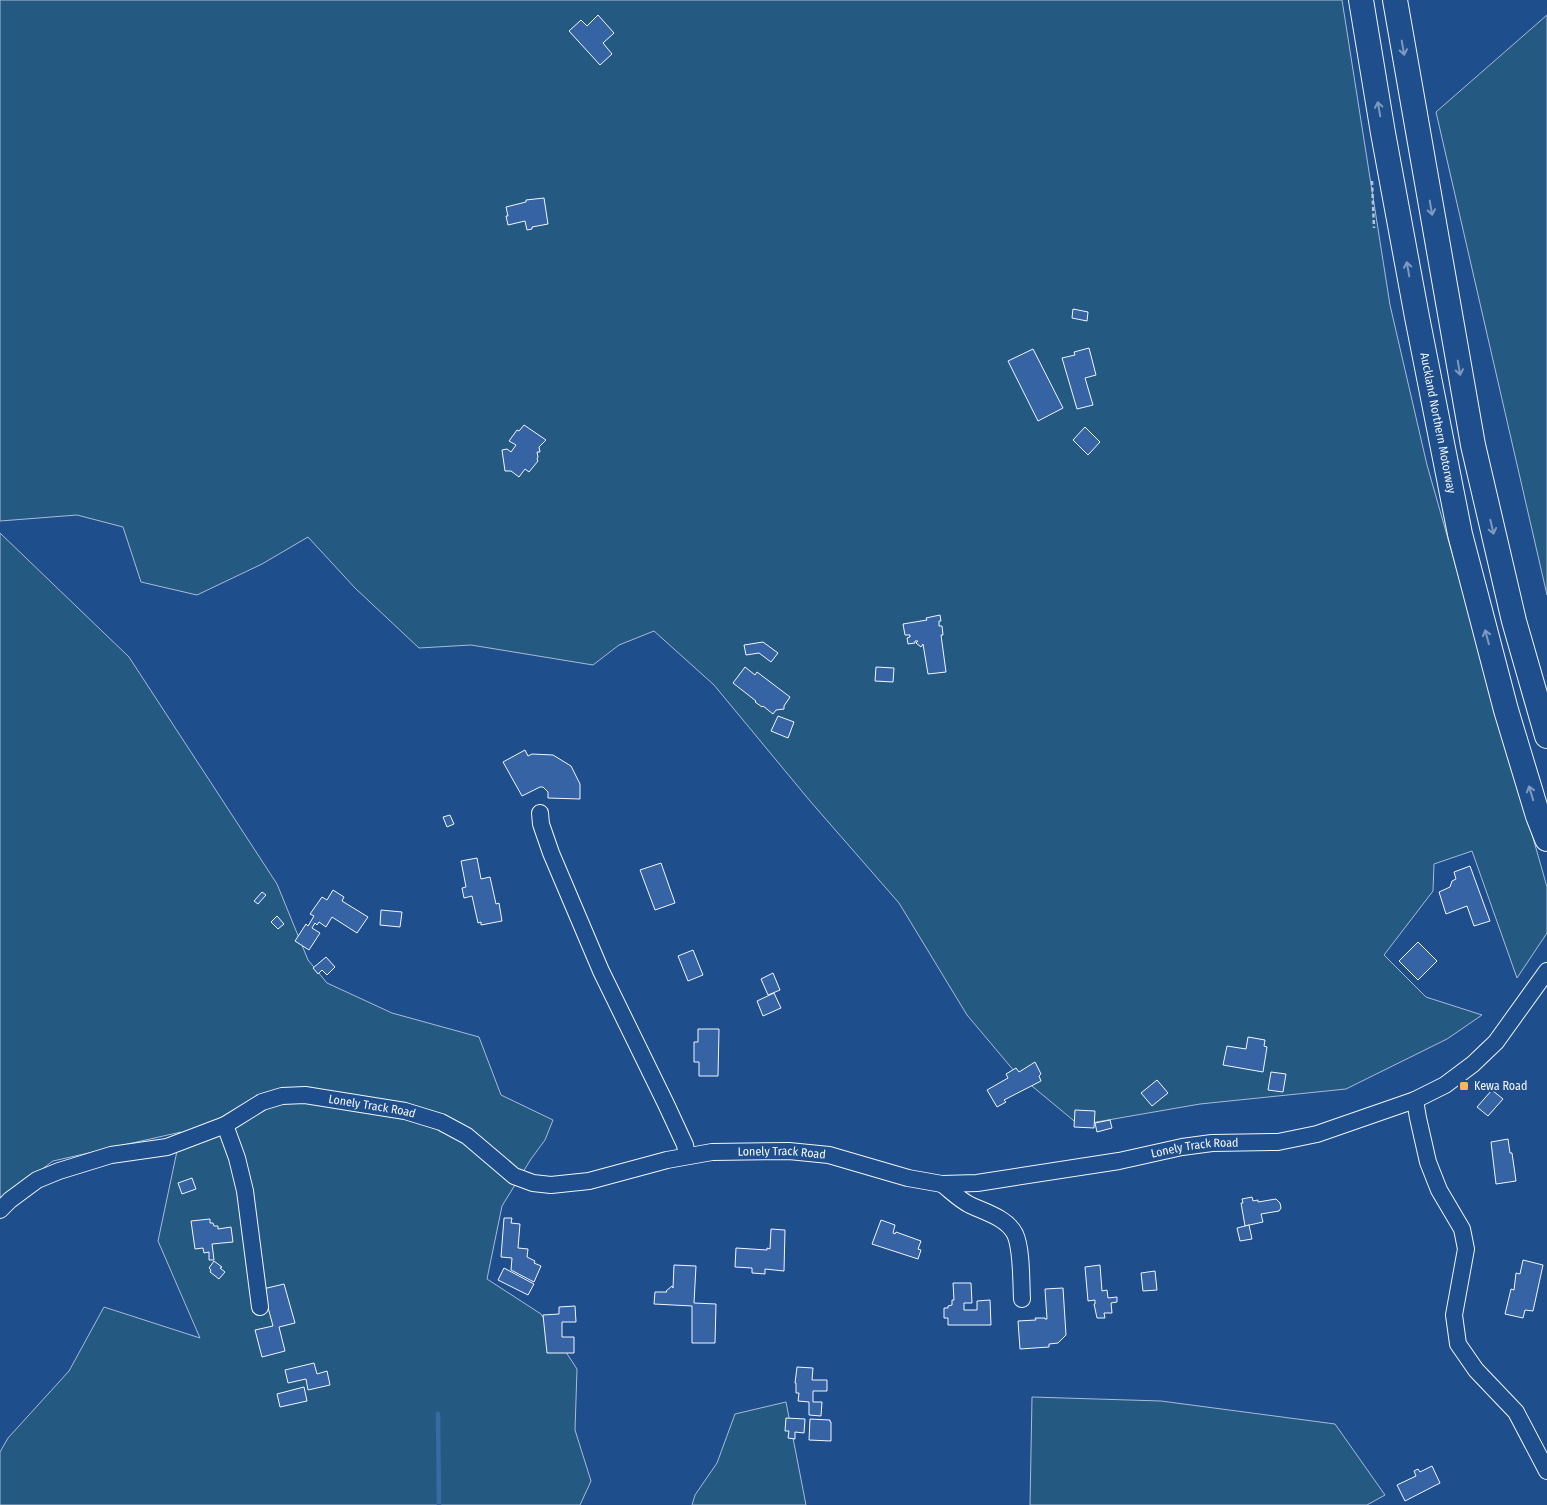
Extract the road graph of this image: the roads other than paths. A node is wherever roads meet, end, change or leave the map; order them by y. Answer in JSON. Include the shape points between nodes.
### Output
{"nodes":[{"id":1,"x":1361,"y":0,"type":"edge"},
{"id":2,"x":1395,"y":0,"type":"edge"},
{"id":3,"x":1547,"y":736,"type":"edge"},
{"id":4,"x":540,"y":813,"type":"dead end"},
{"id":5,"x":1547,"y":839,"type":"edge"},
{"id":6,"x":1547,"y":971,"type":"edge"},
{"id":7,"x":1415,"y":1100,"type":"junction"},
{"id":8,"x":225,"y":1125,"type":"junction"},
{"id":9,"x":687,"y":1156,"type":"junction"},
{"id":10,"x":942,"y":1184,"type":"junction"},
{"id":11,"x":0,"y":1210,"type":"edge"},
{"id":12,"x":1022,"y":1299,"type":"dead end"},
{"id":13,"x":260,"y":1307,"type":"dead end"},
{"id":14,"x":1547,"y":1471,"type":"edge"}],
"edges":[{"from":5,"to":1,"type":"highway","name":"Auckland Northern Motorway","one_way":true,"via":[[1506,710],[1460,534],[1383,133]]},
{"from":2,"to":3,"type":"highway","one_way":true,"via":[[1473,445],[1514,621]]},
{"from":4,"to":9,"type":"street","via":[[550,853]]},
{"from":6,"to":7,"type":"street","name":"Lonely Track Road","via":[[1496,1042],[1445,1085]]},
{"from":7,"to":10,"type":"street","name":"Lonely Track Road","via":[[1317,1134],[1278,1142],[1182,1147],[1119,1161],[976,1183]]},
{"from":7,"to":14,"type":"street","via":[[1428,1162],[1439,1190],[1462,1228],[1466,1249],[1454,1315],[1458,1344],[1476,1370],[1516,1412]]},
{"from":8,"to":9,"type":"street","name":"Lonely Track Road","via":[[262,1102],[282,1096],[305,1095],[405,1112],[441,1122],[467,1136],[514,1176],[551,1185],[606,1178]]},
{"from":8,"to":11,"type":"street","name":"Lonely Track Road","via":[[167,1147],[111,1155],[59,1171],[37,1180]]},
{"from":8,"to":13,"type":"street","via":[[245,1191]]},
{"from":9,"to":10,"type":"street","name":"Lonely Track Road","via":[[712,1152],[789,1151],[829,1156]]},
{"from":10,"to":12,"type":"street","via":[[969,1204],[989,1212],[1014,1232],[1019,1245]]}]}
